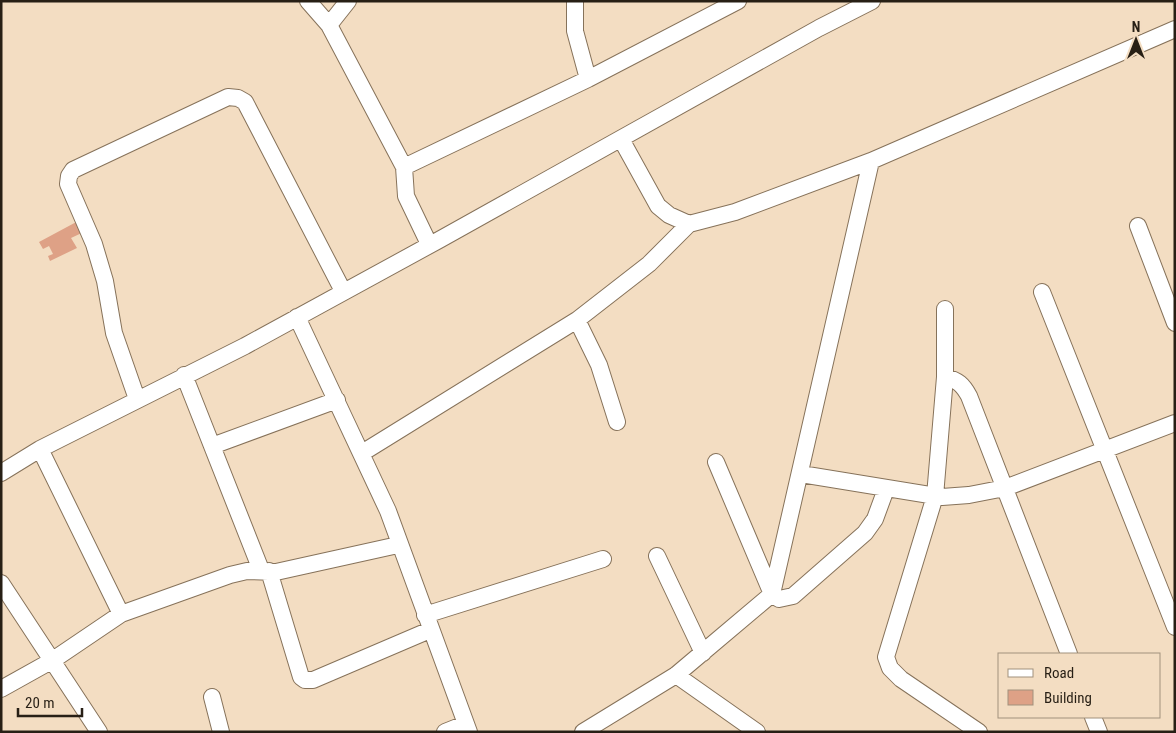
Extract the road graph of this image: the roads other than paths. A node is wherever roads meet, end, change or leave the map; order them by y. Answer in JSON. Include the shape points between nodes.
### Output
{"nodes":[{"id":1,"x":308,"y":1,"type":"edge"},
{"id":2,"x":348,"y":1,"type":"edge"},
{"id":3,"x":575,"y":1,"type":"edge"},
{"id":4,"x":738,"y":1,"type":"edge"},
{"id":5,"x":872,"y":1,"type":"edge"},
{"id":6,"x":329,"y":25,"type":"junction"},
{"id":7,"x":1175,"y":29,"type":"edge"},
{"id":8,"x":588,"y":79,"type":"junction"},
{"id":9,"x":621,"y":138,"type":"junction"},
{"id":10,"x":872,"y":162,"type":"junction"},
{"id":11,"x":404,"y":167,"type":"junction"},
{"id":12,"x":689,"y":224,"type":"junction"},
{"id":13,"x":1138,"y":226,"type":"dead end"},
{"id":14,"x":429,"y":244,"type":"junction"},
{"id":15,"x":343,"y":291,"type":"junction"},
{"id":16,"x":1042,"y":292,"type":"dead end"},
{"id":17,"x":945,"y":309,"type":"dead end"},
{"id":18,"x":297,"y":317,"type":"junction"},
{"id":19,"x":577,"y":320,"type":"junction"},
{"id":20,"x":1175,"y":323,"type":"edge"},
{"id":21,"x":184,"y":375,"type":"junction"},
{"id":22,"x":945,"y":377,"type":"junction"},
{"id":23,"x":137,"y":399,"type":"junction"},
{"id":24,"x":337,"y":400,"type":"junction"},
{"id":25,"x":618,"y":422,"type":"dead end"},
{"id":26,"x":1175,"y":423,"type":"edge"},
{"id":27,"x":212,"y":446,"type":"junction"},
{"id":28,"x":40,"y":449,"type":"junction"},
{"id":29,"x":1105,"y":450,"type":"junction"},
{"id":30,"x":362,"y":453,"type":"junction"},
{"id":31,"x":716,"y":462,"type":"dead end"},
{"id":32,"x":1,"y":473,"type":"edge"},
{"id":33,"x":801,"y":474,"type":"junction"},
{"id":34,"x":886,"y":488,"type":"junction"},
{"id":35,"x":1005,"y":488,"type":"junction"},
{"id":36,"x":936,"y":496,"type":"junction"},
{"id":37,"x":398,"y":545,"type":"junction"},
{"id":38,"x":657,"y":556,"type":"dead end"},
{"id":39,"x":603,"y":559,"type":"dead end"},
{"id":40,"x":265,"y":571,"type":"junction"},
{"id":41,"x":4,"y":594,"type":"edge"},
{"id":42,"x":772,"y":594,"type":"junction"},
{"id":43,"x":121,"y":614,"type":"junction"},
{"id":44,"x":427,"y":622,"type":"junction"},
{"id":45,"x":1175,"y":627,"type":"edge"},
{"id":46,"x":703,"y":653,"type":"junction"},
{"id":47,"x":1069,"y":653,"type":"edge"},
{"id":48,"x":53,"y":660,"type":"junction"},
{"id":49,"x":676,"y":675,"type":"junction"},
{"id":50,"x":1,"y":689,"type":"edge"},
{"id":51,"x":212,"y":697,"type":"dead end"},
{"id":52,"x":1093,"y":718,"type":"edge"},
{"id":53,"x":467,"y":728,"type":"edge"},
{"id":54,"x":99,"y":732,"type":"edge"},
{"id":55,"x":221,"y":732,"type":"edge"},
{"id":56,"x":445,"y":732,"type":"edge"},
{"id":57,"x":583,"y":732,"type":"edge"},
{"id":58,"x":757,"y":732,"type":"edge"},
{"id":59,"x":979,"y":732,"type":"edge"},
{"id":60,"x":1099,"y":732,"type":"edge"}],
"edges":[{"from":1,"to":6,"type":"street"},
{"from":2,"to":6,"type":"street"},
{"from":3,"to":8,"type":"street","via":[[575,31]]},
{"from":4,"to":8,"type":"street"},
{"from":5,"to":9,"type":"street"},
{"from":6,"to":11,"type":"street"},
{"from":7,"to":10,"type":"street"},
{"from":8,"to":11,"type":"street"},
{"from":9,"to":12,"type":"street","via":[[658,206]]},
{"from":9,"to":14,"type":"street"},
{"from":10,"to":12,"type":"street","via":[[734,212]]},
{"from":10,"to":33,"type":"street"},
{"from":11,"to":14,"type":"street","via":[[406,196]]},
{"from":12,"to":19,"type":"street","via":[[649,264]]},
{"from":13,"to":20,"type":"street"},
{"from":14,"to":15,"type":"street"},
{"from":15,"to":18,"type":"street"},
{"from":15,"to":23,"type":"street","via":[[244,102],[238,98],[228,97],[73,170],[68,184],[94,244],[105,281],[114,333]]},
{"from":16,"to":29,"type":"street"},
{"from":17,"to":22,"type":"street"},
{"from":18,"to":21,"type":"street"},
{"from":18,"to":24,"type":"street"},
{"from":19,"to":25,"type":"street","via":[[598,365]]},
{"from":19,"to":30,"type":"street"},
{"from":21,"to":23,"type":"street"},
{"from":21,"to":27,"type":"street"},
{"from":22,"to":35,"type":"street","via":[[963,386],[969,396]]},
{"from":22,"to":36,"type":"street"},
{"from":23,"to":28,"type":"street"},
{"from":24,"to":27,"type":"street"},
{"from":24,"to":30,"type":"street"},
{"from":26,"to":29,"type":"street"},
{"from":27,"to":40,"type":"street"},
{"from":28,"to":32,"type":"street"},
{"from":28,"to":43,"type":"street"},
{"from":29,"to":35,"type":"street"},
{"from":29,"to":45,"type":"street"},
{"from":30,"to":37,"type":"street","via":[[388,511]]},
{"from":31,"to":42,"type":"street"},
{"from":33,"to":34,"type":"street"},
{"from":33,"to":42,"type":"street"},
{"from":34,"to":36,"type":"street"},
{"from":34,"to":42,"type":"street","via":[[875,519],[865,533],[793,596],[778,599]]},
{"from":35,"to":36,"type":"street","via":[[969,495]]},
{"from":35,"to":47,"type":"street"},
{"from":36,"to":59,"type":"street","via":[[886,657],[890,668],[901,679]]},
{"from":37,"to":40,"type":"street","via":[[276,572]]},
{"from":37,"to":44,"type":"street"},
{"from":38,"to":46,"type":"street"},
{"from":39,"to":44,"type":"street"},
{"from":40,"to":43,"type":"street","via":[[230,575]]},
{"from":40,"to":44,"type":"street","via":[[305,680],[313,680]]},
{"from":41,"to":48,"type":"street"},
{"from":42,"to":46,"type":"street"},
{"from":43,"to":48,"type":"street"},
{"from":44,"to":53,"type":"street"},
{"from":46,"to":49,"type":"street"},
{"from":48,"to":50,"type":"street"},
{"from":48,"to":54,"type":"street"},
{"from":49,"to":57,"type":"street"},
{"from":49,"to":58,"type":"street"},
{"from":51,"to":55,"type":"street"},
{"from":52,"to":60,"type":"street"},
{"from":53,"to":56,"type":"street"}]}
